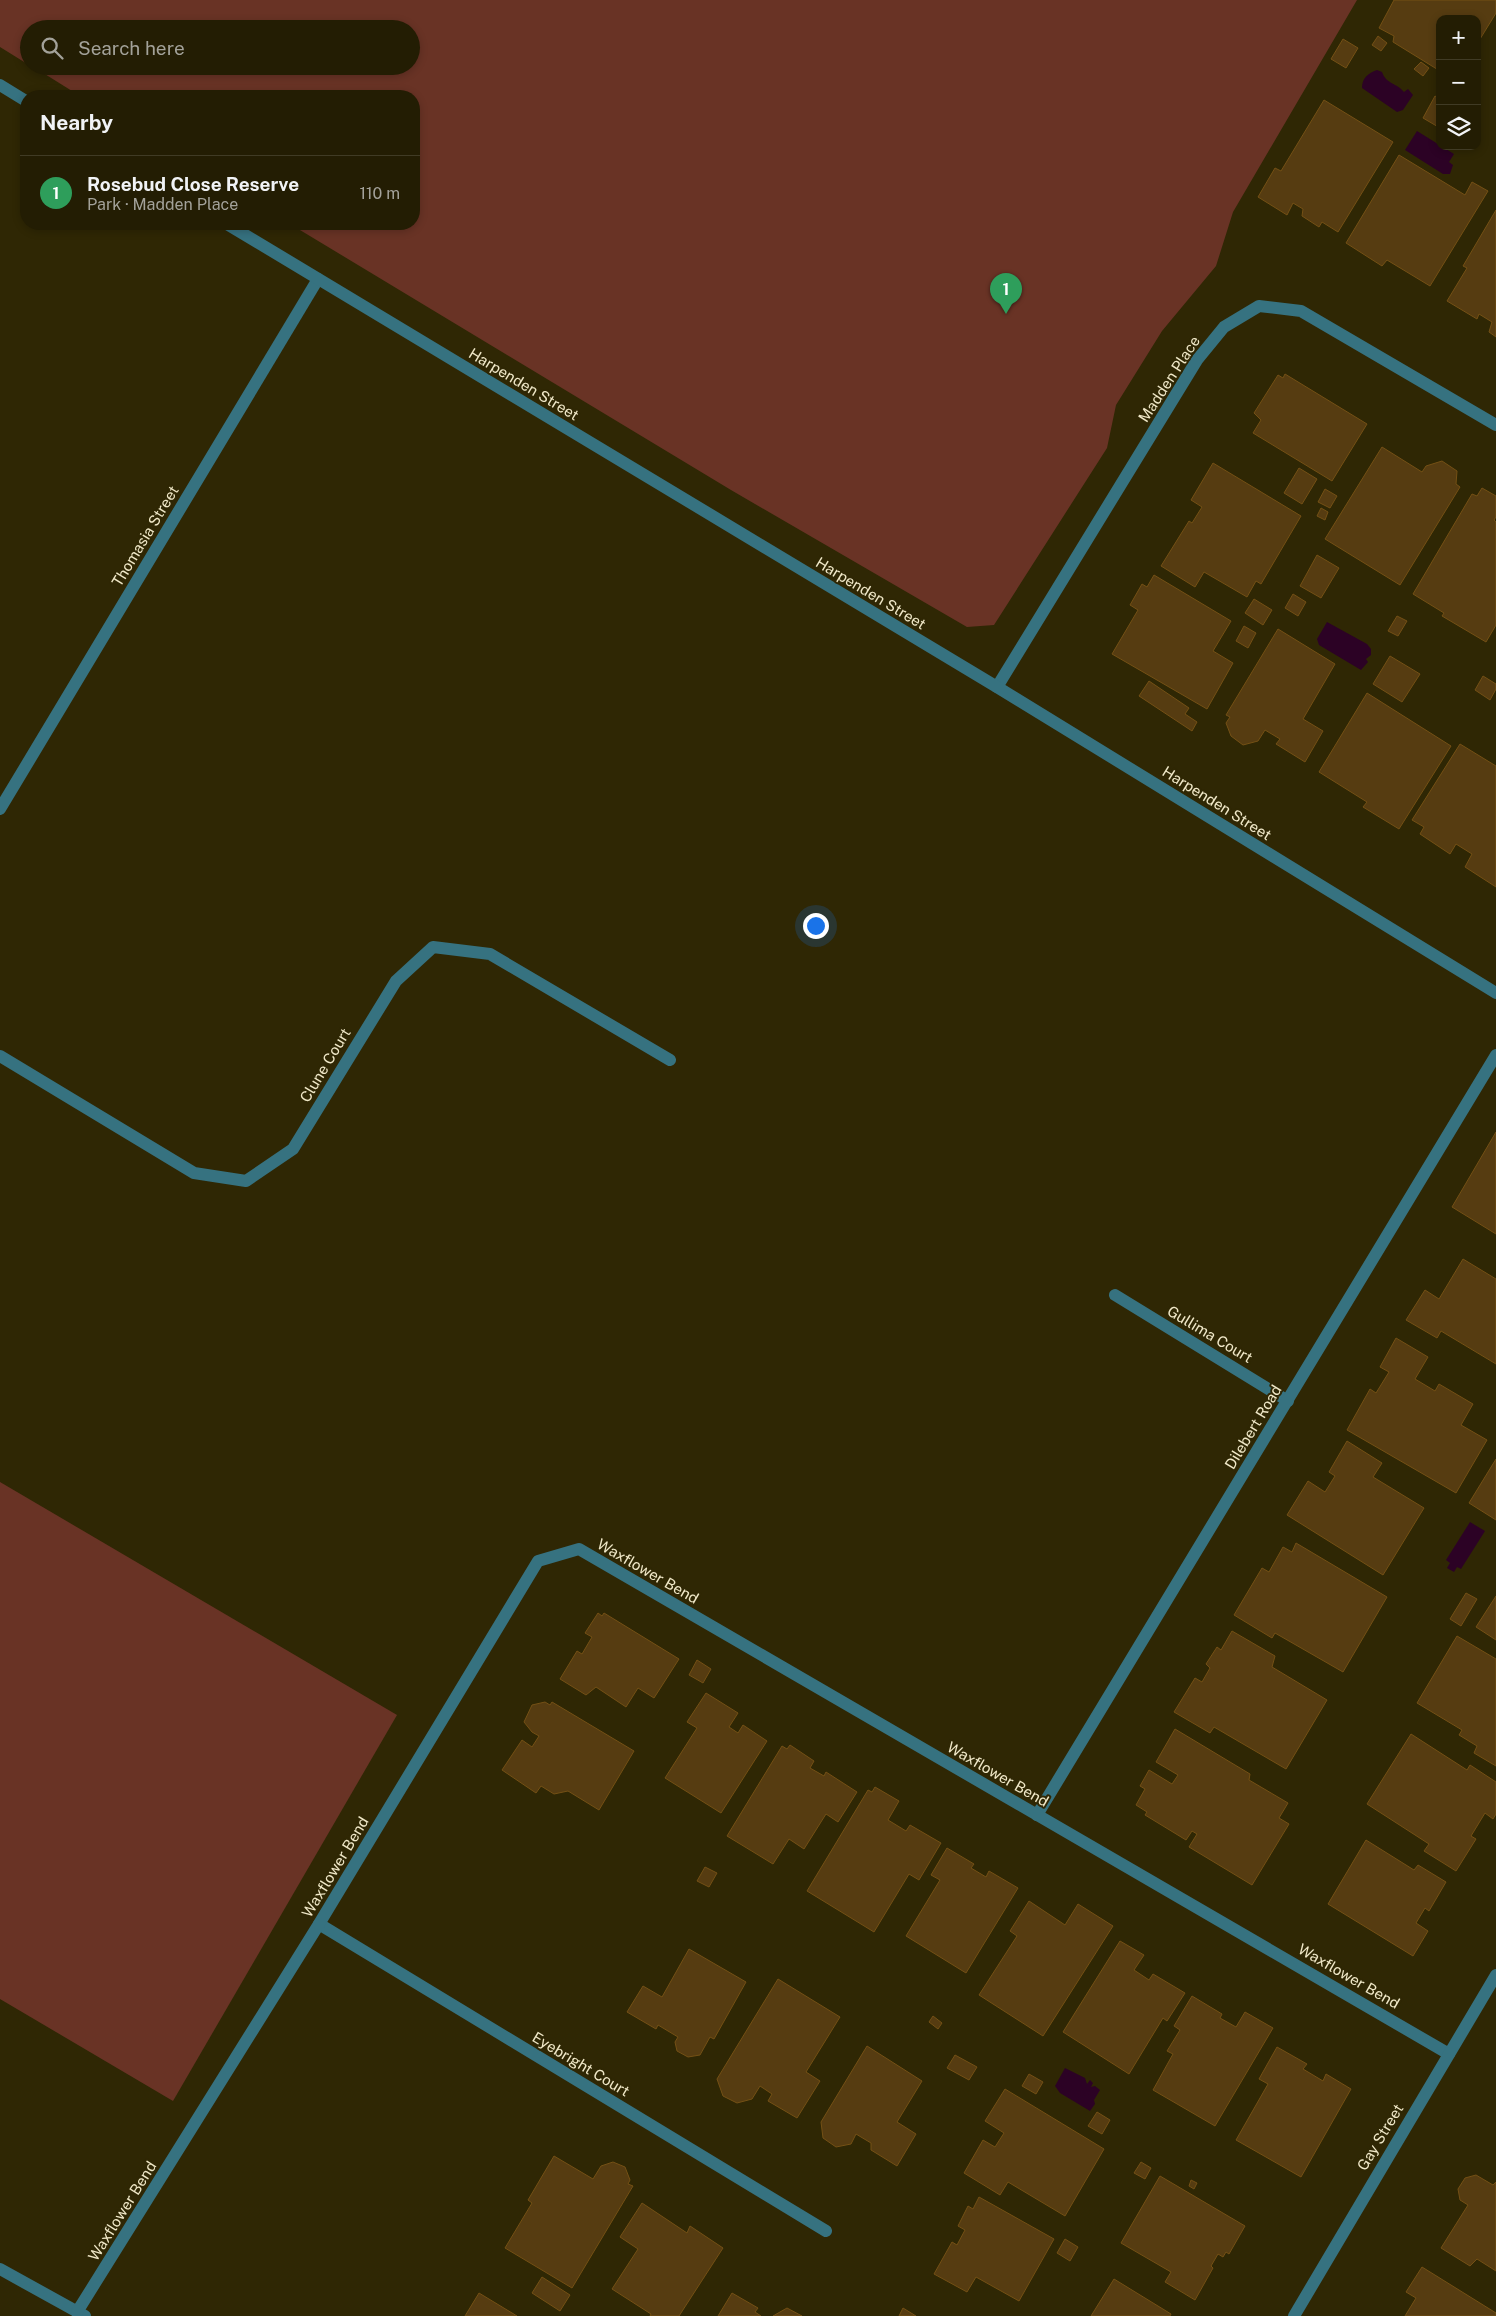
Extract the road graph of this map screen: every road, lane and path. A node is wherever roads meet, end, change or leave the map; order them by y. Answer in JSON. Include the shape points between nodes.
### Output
{"nodes":[{"id":1,"x":0,"y":85,"type":"edge"},
{"id":2,"x":20,"y":97,"type":"edge"},
{"id":3,"x":237,"y":230,"type":"edge"},
{"id":4,"x":318,"y":279,"type":"junction"},
{"id":5,"x":1496,"y":425,"type":"edge"},
{"id":6,"x":997,"y":687,"type":"junction"},
{"id":7,"x":0,"y":809,"type":"edge"},
{"id":8,"x":1496,"y":993,"type":"edge"},
{"id":9,"x":1496,"y":1055,"type":"edge"},
{"id":10,"x":0,"y":1056,"type":"edge"},
{"id":11,"x":670,"y":1060,"type":"dead end"},
{"id":12,"x":1115,"y":1295,"type":"dead end"},
{"id":13,"x":1288,"y":1400,"type":"junction"},
{"id":14,"x":1037,"y":1815,"type":"junction"},
{"id":15,"x":319,"y":1924,"type":"junction"},
{"id":16,"x":1496,"y":1975,"type":"edge"},
{"id":17,"x":1448,"y":2054,"type":"junction"},
{"id":18,"x":826,"y":2231,"type":"dead end"},
{"id":19,"x":0,"y":2269,"type":"edge"},
{"id":20,"x":81,"y":2314,"type":"edge"},
{"id":21,"x":1294,"y":2316,"type":"edge"}],
"edges":[{"from":1,"to":2,"type":"street"},
{"from":3,"to":4,"type":"street","name":"Harpenden Street"},
{"from":4,"to":6,"type":"street","name":"Harpenden Street"},
{"from":4,"to":7,"type":"street","name":"Thomasia Street"},
{"from":5,"to":6,"type":"street","name":"Madden Place","via":[[1301,311],[1259,306],[1224,328],[1197,360]]},
{"from":6,"to":8,"type":"street","name":"Harpenden Street"},
{"from":9,"to":13,"type":"street","name":"Dilebert Road"},
{"from":10,"to":11,"type":"street","name":"Clune Court","via":[[194,1173],[246,1181],[293,1149],[396,981],[433,947],[490,954]]},
{"from":12,"to":13,"type":"street","name":"Gullima Court"},
{"from":13,"to":14,"type":"street","name":"Dilebert Road"},
{"from":14,"to":15,"type":"street","name":"Waxflower Bend","via":[[579,1549],[538,1561]]},
{"from":14,"to":17,"type":"street","name":"Waxflower Bend"},
{"from":15,"to":18,"type":"street","name":"Eyebright Court"},
{"from":15,"to":20,"type":"street","name":"Waxflower Bend"},
{"from":16,"to":17,"type":"street","name":"Gay Street"},
{"from":17,"to":21,"type":"street","name":"Gay Street"},
{"from":19,"to":20,"type":"street"}]}
